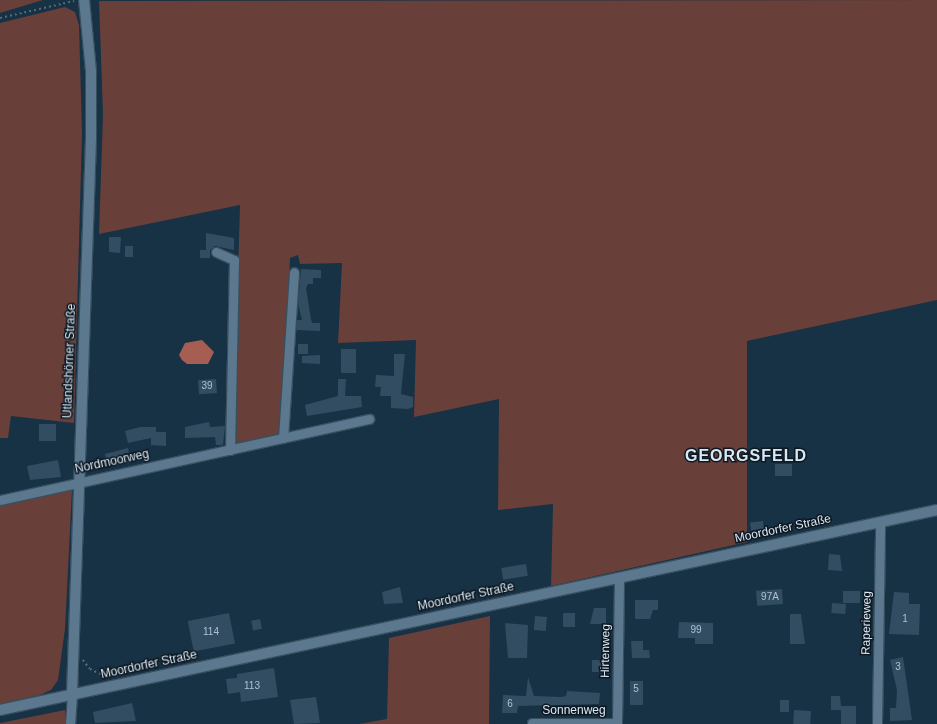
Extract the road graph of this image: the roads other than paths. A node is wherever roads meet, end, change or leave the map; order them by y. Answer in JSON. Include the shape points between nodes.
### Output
{"nodes":[{"id":1,"x":84,"y":0,"type":"edge"},
{"id":2,"x":216,"y":252,"type":"dead end"},
{"id":3,"x":294,"y":272,"type":"dead end"},
{"id":4,"x":370,"y":419,"type":"dead end"},
{"id":5,"x":283,"y":438,"type":"junction"},
{"id":6,"x":230,"y":450,"type":"junction"},
{"id":7,"x":78,"y":482,"type":"junction"},
{"id":8,"x":0,"y":500,"type":"edge"},
{"id":9,"x":937,"y":510,"type":"edge"},
{"id":10,"x":880,"y":522,"type":"junction"},
{"id":11,"x":619,"y":578,"type":"junction"},
{"id":12,"x":72,"y":694,"type":"junction"},
{"id":13,"x":0,"y":710,"type":"edge"},
{"id":14,"x":532,"y":723,"type":"dead end"},
{"id":15,"x":617,"y":723,"type":"edge"},
{"id":16,"x":70,"y":724,"type":"edge"},
{"id":17,"x":878,"y":724,"type":"edge"}],
"edges":[{"from":1,"to":7,"type":"street","name":"Utlandshörner Straße","via":[[91,71],[92,140]]},
{"from":2,"to":6,"type":"street","via":[[234,260]]},
{"from":3,"to":5,"type":"street"},
{"from":4,"to":5,"type":"street","name":"Nordmoorweg"},
{"from":5,"to":6,"type":"street","name":"Nordmoorweg"},
{"from":6,"to":7,"type":"street","name":"Nordmoorweg"},
{"from":7,"to":8,"type":"street","name":"Nordmoorweg"},
{"from":7,"to":12,"type":"street","name":"Utlandshörner Straße"},
{"from":9,"to":10,"type":"street","name":"Moordorfer Straße"},
{"from":10,"to":11,"type":"street","name":"Moordorfer Straße"},
{"from":10,"to":17,"type":"street","name":"Raperieweg"},
{"from":11,"to":12,"type":"street","name":"Moordorfer Straße"},
{"from":11,"to":15,"type":"street","name":"Hirtenweg"},
{"from":12,"to":13,"type":"street","name":"Moordorfer Straße"},
{"from":12,"to":16,"type":"street","name":"Utlandshörner Straße"},
{"from":14,"to":15,"type":"street","name":"Sonnenweg"}]}
